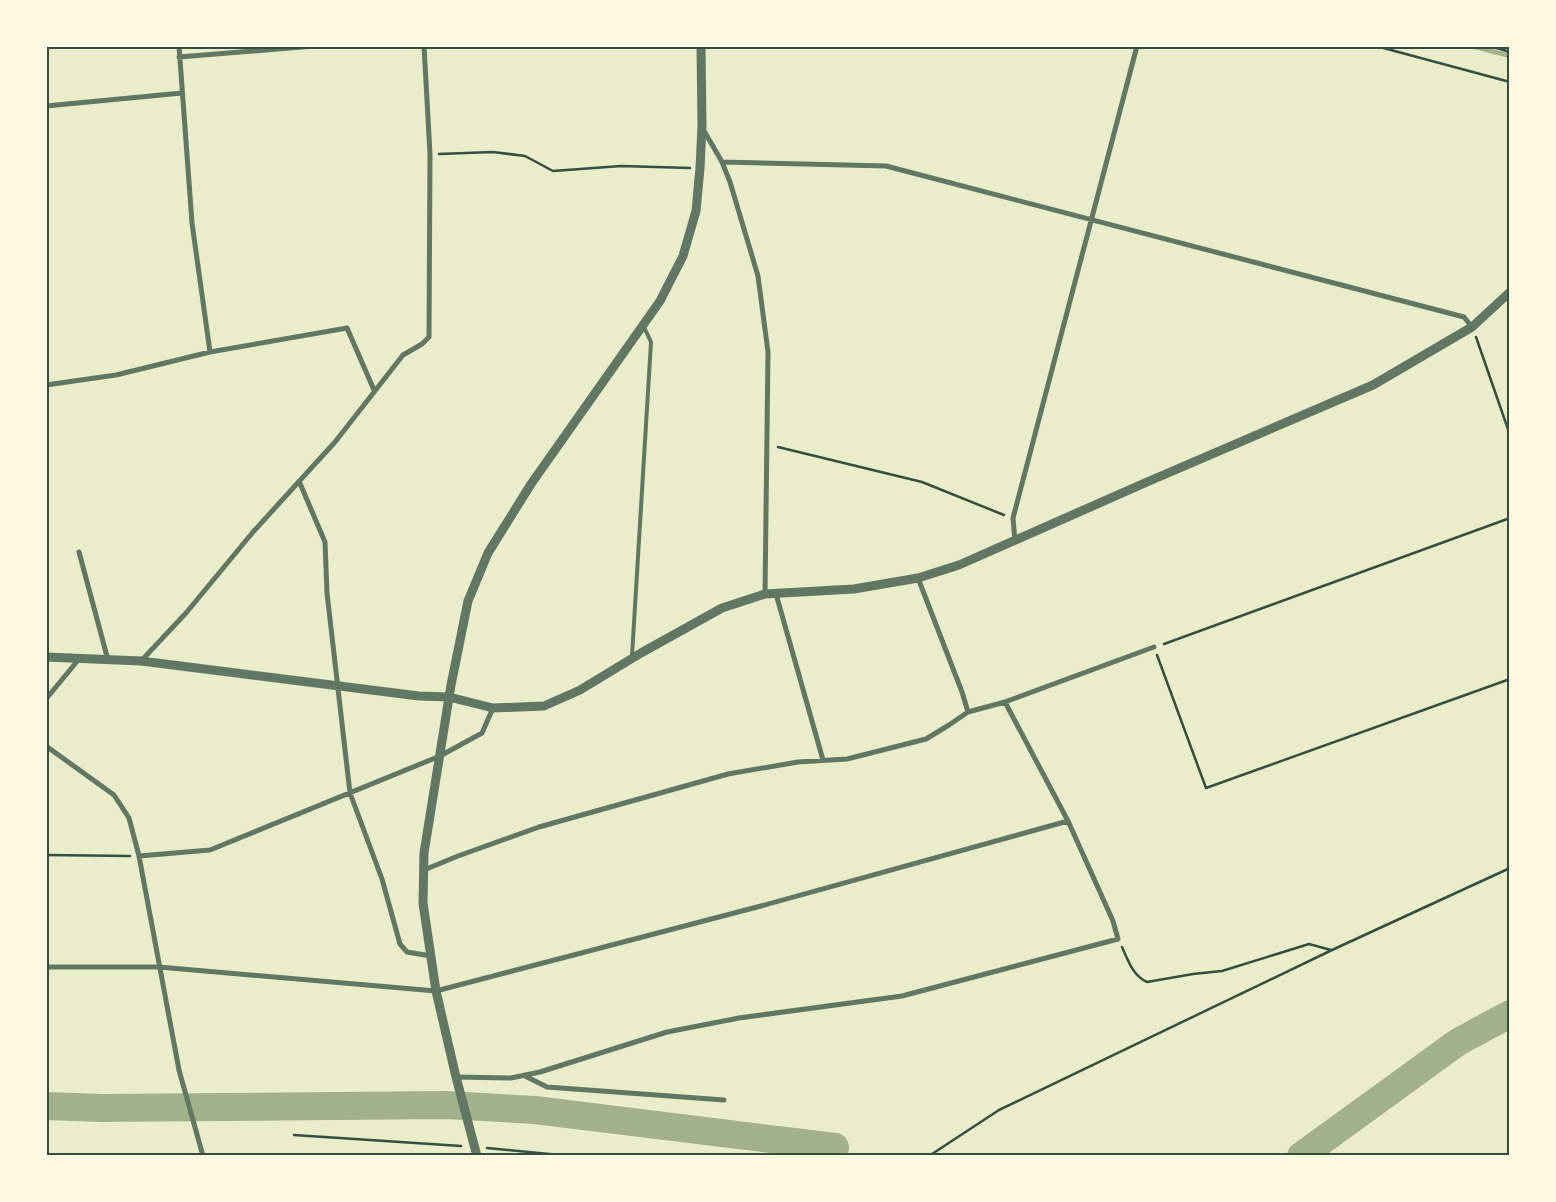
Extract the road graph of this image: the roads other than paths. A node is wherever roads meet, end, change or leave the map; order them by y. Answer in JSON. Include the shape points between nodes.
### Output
{"nodes":[{"id":1,"x":179,"y":46,"type":"edge"},
{"id":2,"x":314,"y":46,"type":"edge"},
{"id":3,"x":424,"y":46,"type":"edge"},
{"id":4,"x":701,"y":46,"type":"edge"},
{"id":5,"x":1137,"y":46,"type":"edge"},
{"id":6,"x":180,"y":58,"type":"junction"},
{"id":7,"x":182,"y":93,"type":"junction"},
{"id":8,"x":46,"y":106,"type":"edge"},
{"id":9,"x":702,"y":126,"type":"junction"},
{"id":10,"x":722,"y":162,"type":"junction"},
{"id":11,"x":1091,"y":221,"type":"junction"},
{"id":12,"x":1510,"y":292,"type":"edge"},
{"id":13,"x":643,"y":325,"type":"junction"},
{"id":14,"x":1472,"y":327,"type":"junction"},
{"id":15,"x":210,"y":352,"type":"junction"},
{"id":16,"x":46,"y":385,"type":"edge"},
{"id":17,"x":374,"y":390,"type":"junction"},
{"id":18,"x":299,"y":481,"type":"junction"},
{"id":19,"x":1015,"y":541,"type":"junction"},
{"id":20,"x":79,"y":552,"type":"dead end"},
{"id":21,"x":918,"y":578,"type":"junction"},
{"id":22,"x":765,"y":594,"type":"junction"},
{"id":23,"x":776,"y":594,"type":"junction"},
{"id":24,"x":1154,"y":647,"type":"road end"},
{"id":25,"x":46,"y":656,"type":"edge"},
{"id":26,"x":80,"y":658,"type":"junction"},
{"id":27,"x":632,"y":658,"type":"junction"},
{"id":28,"x":108,"y":660,"type":"junction"},
{"id":29,"x":141,"y":661,"type":"junction"},
{"id":30,"x":337,"y":686,"type":"junction"},
{"id":31,"x":449,"y":697,"type":"junction"},
{"id":32,"x":46,"y":699,"type":"edge"},
{"id":33,"x":1004,"y":702,"type":"junction"},
{"id":34,"x":494,"y":708,"type":"junction"},
{"id":35,"x":968,"y":712,"type":"junction"},
{"id":36,"x":46,"y":746,"type":"edge"},
{"id":37,"x":440,"y":756,"type":"junction"},
{"id":38,"x":823,"y":760,"type":"junction"},
{"id":39,"x":350,"y":793,"type":"junction"},
{"id":40,"x":1068,"y":821,"type":"junction"},
{"id":41,"x":140,"y":856,"type":"junction"},
{"id":42,"x":424,"y":870,"type":"junction"},
{"id":43,"x":431,"y":956,"type":"junction"},
{"id":44,"x":46,"y":967,"type":"edge"},
{"id":45,"x":159,"y":967,"type":"junction"},
{"id":46,"x":436,"y":991,"type":"junction"},
{"id":47,"x":524,"y":1076,"type":"junction"},
{"id":48,"x":456,"y":1077,"type":"junction"},
{"id":49,"x":724,"y":1100,"type":"dead end"},
{"id":50,"x":476,"y":1151,"type":"edge"},
{"id":51,"x":203,"y":1156,"type":"edge"}],
"edges":[{"from":1,"to":6,"type":"street"},
{"from":2,"to":6,"type":"street"},
{"from":3,"to":17,"type":"street","via":[[430,154],[429,338],[403,355]]},
{"from":4,"to":9,"type":"street"},
{"from":5,"to":11,"type":"street"},
{"from":6,"to":7,"type":"street"},
{"from":7,"to":8,"type":"street"},
{"from":7,"to":15,"type":"street","via":[[192,222]]},
{"from":9,"to":10,"type":"street"},
{"from":9,"to":13,"type":"street","via":[[696,210],[683,256],[660,302]]},
{"from":10,"to":11,"type":"street","via":[[886,166]]},
{"from":10,"to":22,"type":"street","via":[[758,276],[768,352]]},
{"from":11,"to":14,"type":"street","via":[[1464,317]]},
{"from":11,"to":19,"type":"street","via":[[1013,518]]},
{"from":12,"to":14,"type":"street"},
{"from":13,"to":27,"type":"lane","via":[[651,342]]},
{"from":13,"to":31,"type":"street","via":[[531,484],[488,553],[468,601]]},
{"from":14,"to":19,"type":"street","via":[[1373,385]]},
{"from":15,"to":16,"type":"street","via":[[116,375]]},
{"from":15,"to":17,"type":"street","via":[[347,328]]},
{"from":17,"to":18,"type":"street","via":[[336,442]]},
{"from":18,"to":29,"type":"street"},
{"from":18,"to":30,"type":"street","via":[[324,542]]},
{"from":19,"to":21,"type":"street"},
{"from":20,"to":28,"type":"street"},
{"from":21,"to":23,"type":"street","via":[[854,589]]},
{"from":21,"to":35,"type":"street"},
{"from":22,"to":23,"type":"street"},
{"from":22,"to":27,"type":"street","via":[[722,608]]},
{"from":23,"to":38,"type":"street"},
{"from":24,"to":33,"type":"street"},
{"from":25,"to":26,"type":"street"},
{"from":26,"to":28,"type":"street"},
{"from":26,"to":32,"type":"street"},
{"from":27,"to":34,"type":"street","via":[[580,690],[544,706]]},
{"from":28,"to":29,"type":"street"},
{"from":29,"to":30,"type":"street"},
{"from":30,"to":31,"type":"street"},
{"from":30,"to":39,"type":"street"},
{"from":31,"to":34,"type":"street"},
{"from":31,"to":37,"type":"street"},
{"from":33,"to":35,"type":"street"},
{"from":33,"to":40,"type":"street"},
{"from":34,"to":37,"type":"street","via":[[482,733]]},
{"from":35,"to":38,"type":"street","via":[[926,739],[847,759]]},
{"from":36,"to":41,"type":"street","via":[[114,795],[129,818]]},
{"from":37,"to":39,"type":"street"},
{"from":37,"to":42,"type":"street"},
{"from":38,"to":42,"type":"street","via":[[728,774],[674,788],[539,827]]},
{"from":39,"to":41,"type":"street","via":[[210,850]]},
{"from":39,"to":43,"type":"street","via":[[382,879],[400,944],[407,952]]},
{"from":40,"to":46,"type":"street"},
{"from":40,"to":47,"type":"street","via":[[1118,939],[902,996],[739,1018],[667,1032]]},
{"from":41,"to":45,"type":"street"},
{"from":42,"to":43,"type":"street","via":[[423,903]]},
{"from":43,"to":46,"type":"street"},
{"from":44,"to":45,"type":"street"},
{"from":45,"to":46,"type":"street"},
{"from":45,"to":51,"type":"street","via":[[180,1070]]},
{"from":46,"to":48,"type":"street"},
{"from":47,"to":48,"type":"street"},
{"from":47,"to":49,"type":"street","via":[[547,1087]]},
{"from":48,"to":50,"type":"street"}]}
